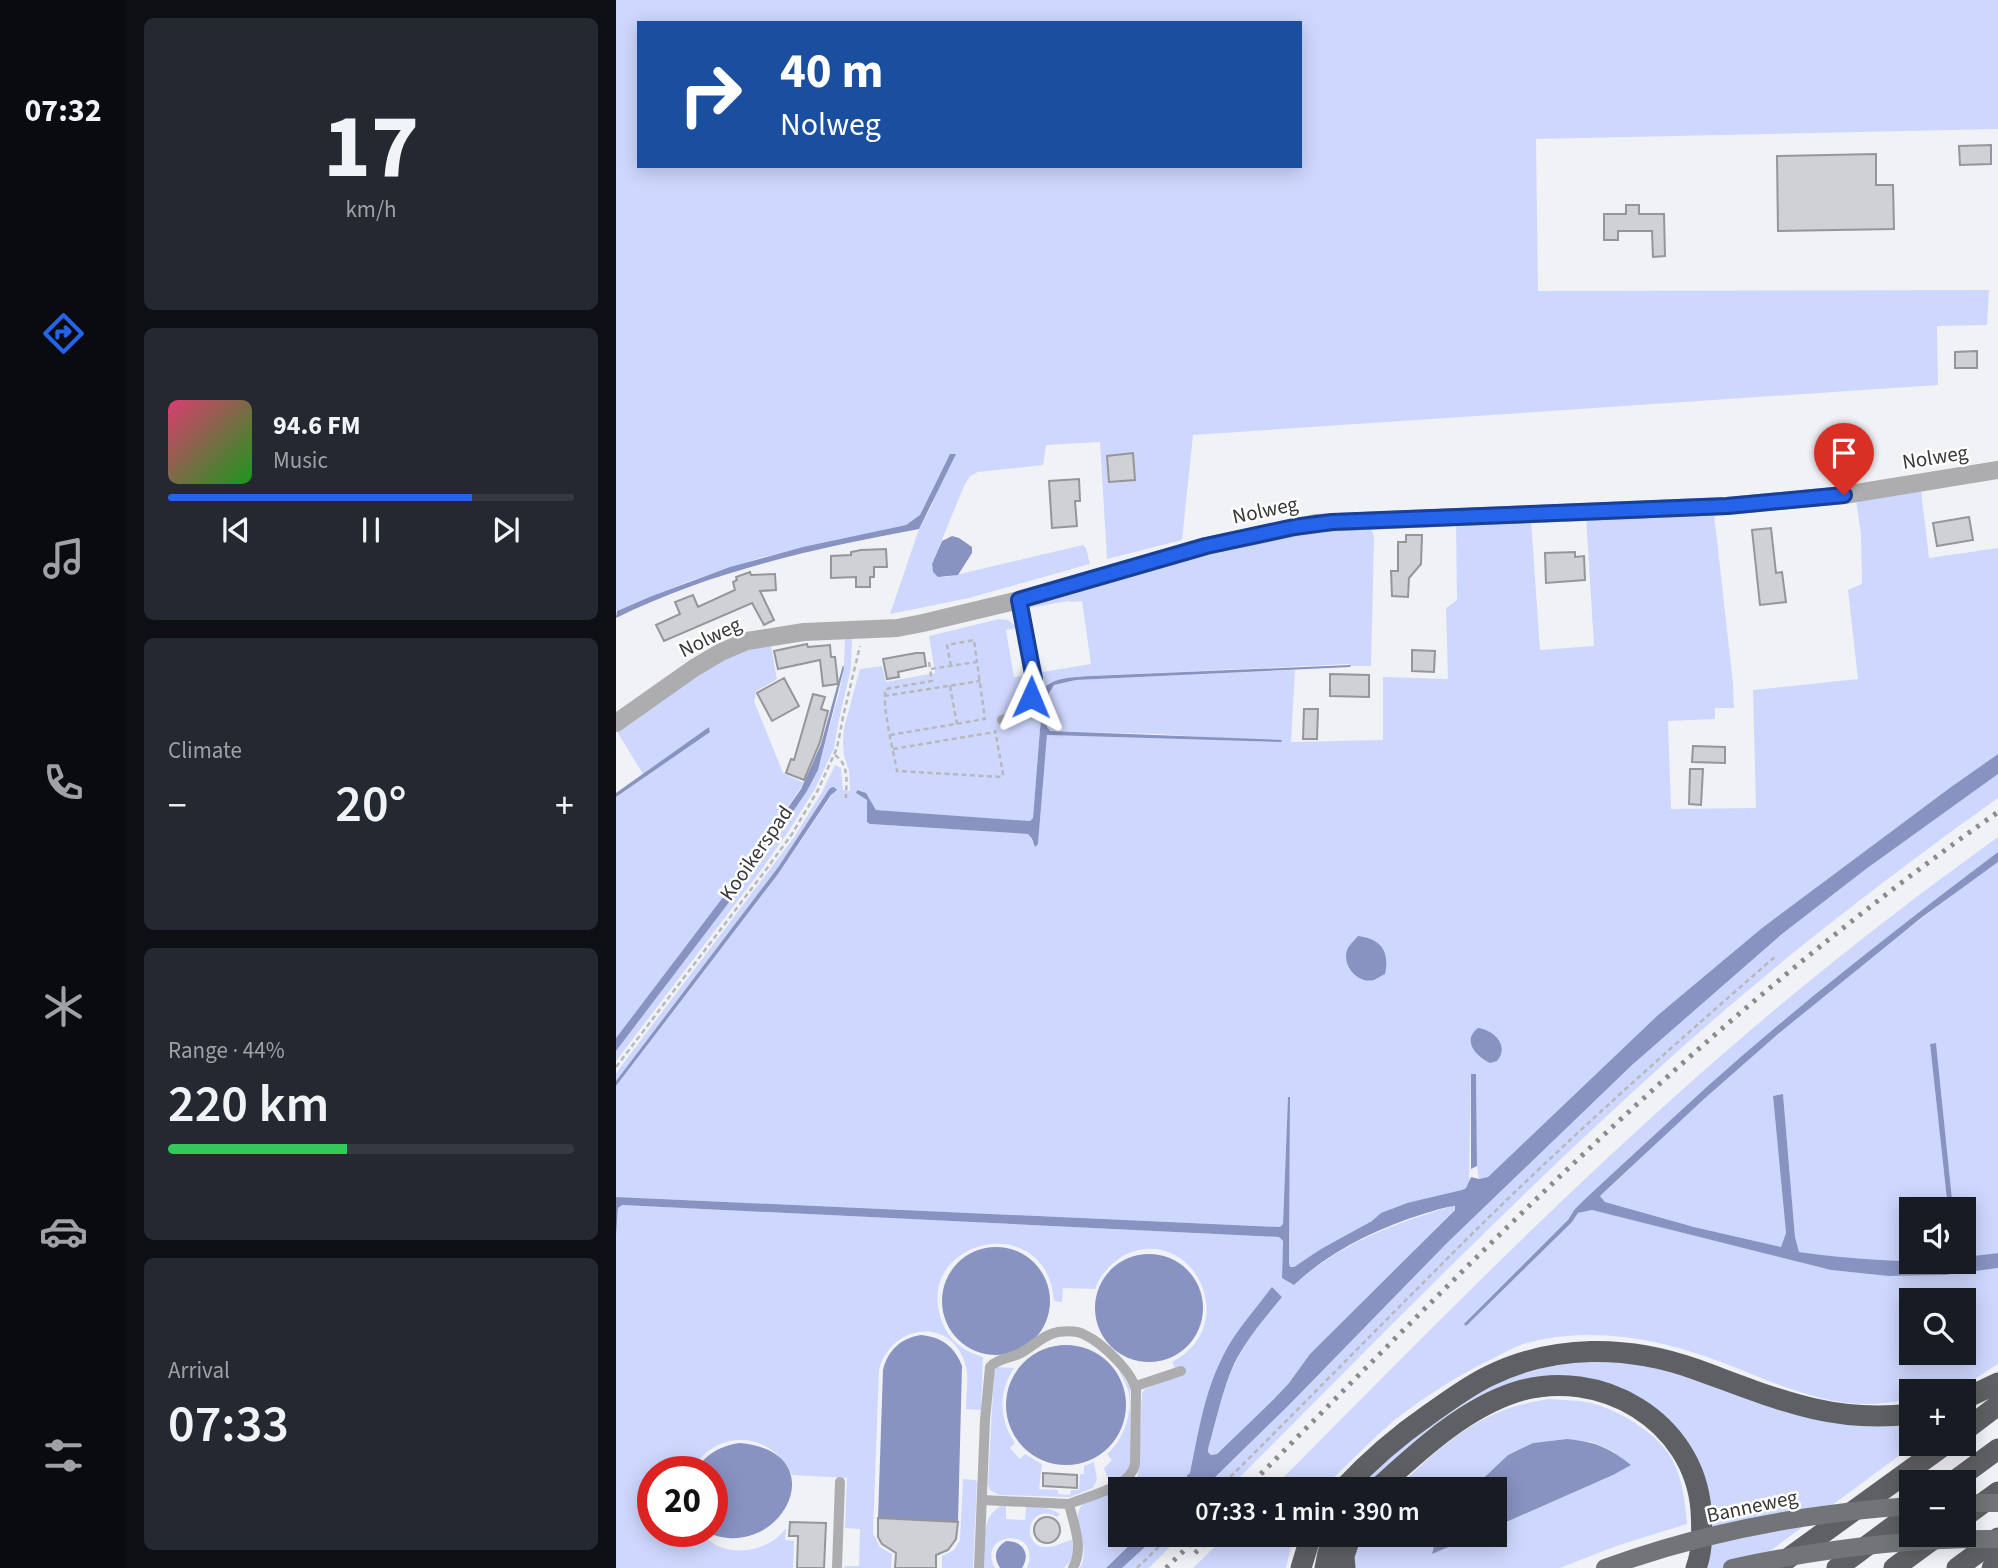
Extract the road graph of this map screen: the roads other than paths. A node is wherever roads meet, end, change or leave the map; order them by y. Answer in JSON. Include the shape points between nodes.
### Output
{"nodes":[{"id":1,"x":1998,"y":470,"type":"edge"},
{"id":2,"x":1019,"y":600,"type":"junction"},
{"id":3,"x":1002,"y":720,"type":"road end"},
{"id":4,"x":616,"y":723,"type":"edge"},
{"id":5,"x":1181,"y":1371,"type":"dead end"},
{"id":6,"x":1998,"y":1383,"type":"edge"},
{"id":7,"x":1136,"y":1386,"type":"junction"},
{"id":8,"x":1976,"y":1393,"type":"edge"},
{"id":9,"x":1998,"y":1405,"type":"edge"},
{"id":10,"x":1899,"y":1415,"type":"edge"},
{"id":11,"x":1976,"y":1422,"type":"edge"},
{"id":12,"x":1998,"y":1449,"type":"edge"},
{"id":13,"x":1930,"y":1456,"type":"edge"},
{"id":14,"x":1969,"y":1470,"type":"edge"},
{"id":15,"x":1356,"y":1477,"type":"edge"},
{"id":16,"x":1391,"y":1477,"type":"edge"},
{"id":17,"x":840,"y":1482,"type":"dead end"},
{"id":18,"x":1998,"y":1492,"type":"edge"},
{"id":19,"x":982,"y":1500,"type":"junction"},
{"id":20,"x":1976,"y":1503,"type":"edge"},
{"id":21,"x":1998,"y":1503,"type":"edge"},
{"id":22,"x":1069,"y":1504,"type":"junction"},
{"id":23,"x":1899,"y":1507,"type":"edge"},
{"id":24,"x":1976,"y":1508,"type":"edge"},
{"id":25,"x":1899,"y":1522,"type":"edge"},
{"id":26,"x":1998,"y":1538,"type":"edge"},
{"id":27,"x":1307,"y":1547,"type":"edge"},
{"id":28,"x":1330,"y":1547,"type":"edge"},
{"id":29,"x":1347,"y":1547,"type":"edge"},
{"id":30,"x":1923,"y":1547,"type":"edge"},
{"id":31,"x":1998,"y":1561,"type":"edge"},
{"id":32,"x":838,"y":1568,"type":"edge"},
{"id":33,"x":979,"y":1568,"type":"edge"},
{"id":34,"x":1073,"y":1568,"type":"edge"},
{"id":35,"x":1301,"y":1568,"type":"edge"},
{"id":36,"x":1325,"y":1568,"type":"edge"},
{"id":37,"x":1345,"y":1568,"type":"edge"},
{"id":38,"x":1605,"y":1568,"type":"edge"},
{"id":39,"x":1696,"y":1568,"type":"edge"},
{"id":40,"x":1731,"y":1568,"type":"edge"},
{"id":41,"x":1776,"y":1568,"type":"edge"},
{"id":42,"x":1837,"y":1568,"type":"edge"},
{"id":43,"x":1894,"y":1568,"type":"edge"},
{"id":44,"x":1957,"y":1568,"type":"edge"},
{"id":45,"x":1992,"y":1568,"type":"edge"}],
"edges":[{"from":1,"to":2,"type":"street","name":"Nolweg","via":[[1844,495],[1727,506],[1316,523],[1206,546]]},
{"from":2,"to":3,"type":"lane","via":[[1033,688],[1022,711]]},
{"from":2,"to":4,"type":"street","name":"Nolweg","via":[[897,628],[804,632],[747,641],[694,668]]},
{"from":5,"to":7,"type":"lane"},
{"from":6,"to":8,"type":"highway"},
{"from":7,"to":19,"type":"lane","via":[[1109,1353],[1073,1332],[1050,1334],[1018,1355],[992,1364]]},
{"from":7,"to":22,"type":"lane","via":[[1132,1474],[1122,1483]]},
{"from":9,"to":11,"type":"highway"},
{"from":10,"to":15,"type":"highway","via":[[1825,1412],[1636,1353],[1558,1354],[1510,1366],[1465,1389],[1388,1446]]},
{"from":12,"to":14,"type":"highway"},
{"from":13,"to":41,"type":"highway"},
{"from":16,"to":39,"type":"highway","via":[[1471,1414],[1517,1392],[1566,1386],[1609,1394],[1648,1414],[1683,1452],[1700,1502],[1701,1544]]},
{"from":17,"to":32,"type":"lane"},
{"from":18,"to":24,"type":"highway"},
{"from":19,"to":22,"type":"lane"},
{"from":19,"to":33,"type":"lane"},
{"from":20,"to":21,"type":"main road","bridge":true},
{"from":22,"to":34,"type":"lane","via":[[1079,1546]]},
{"from":23,"to":38,"type":"main road","name":"Banneweg","bridge":true,"via":[[1760,1525]]},
{"from":25,"to":42,"type":"highway"},
{"from":26,"to":40,"type":"main road","bridge":true,"via":[[1858,1546]]},
{"from":26,"to":44,"type":"highway"},
{"from":27,"to":35,"type":"highway"},
{"from":28,"to":36,"type":"highway"},
{"from":29,"to":37,"type":"highway"},
{"from":30,"to":43,"type":"highway"},
{"from":31,"to":45,"type":"highway"}]}
